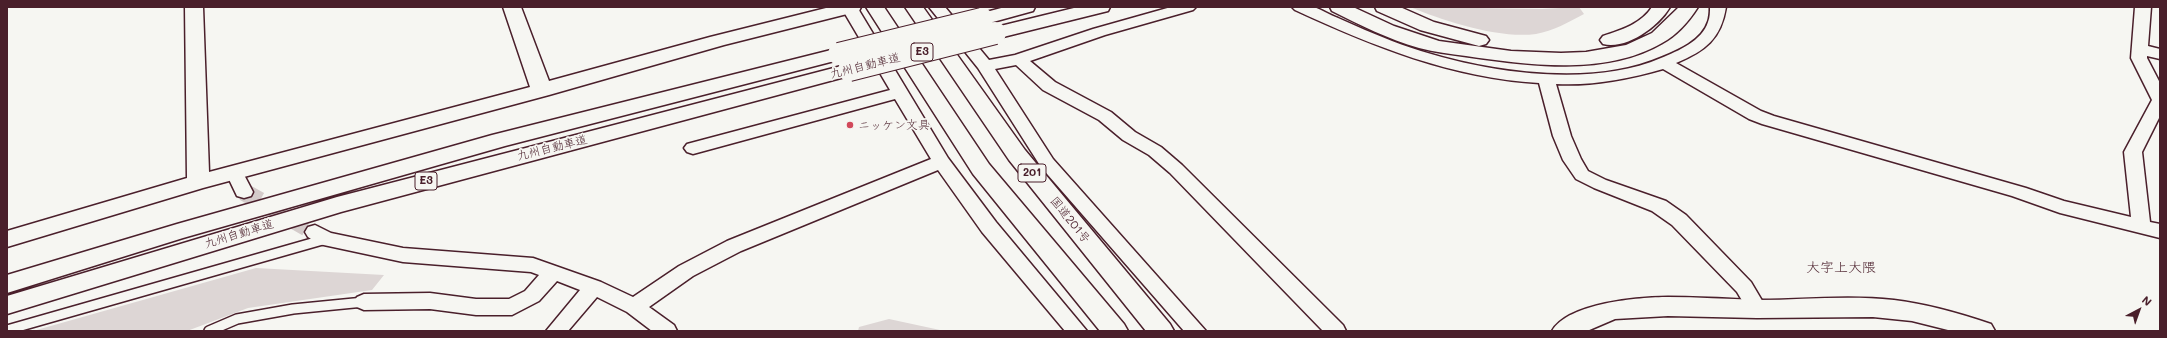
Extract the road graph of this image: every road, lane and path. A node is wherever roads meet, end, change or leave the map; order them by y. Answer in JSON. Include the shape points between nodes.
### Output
{"nodes":[{"id":1,"x":194,"y":7,"type":"edge"},
{"id":2,"x":512,"y":7,"type":"edge"},
{"id":3,"x":851,"y":7,"type":"edge"},
{"id":4,"x":875,"y":7,"type":"edge"},
{"id":5,"x":914,"y":7,"type":"edge"},
{"id":6,"x":937,"y":7,"type":"edge"},
{"id":7,"x":1026,"y":7,"type":"edge"},
{"id":8,"x":1101,"y":7,"type":"edge"},
{"id":9,"x":1188,"y":7,"type":"edge"},
{"id":10,"x":1300,"y":7,"type":"edge"},
{"id":11,"x":1339,"y":7,"type":"edge"},
{"id":12,"x":1361,"y":7,"type":"edge"},
{"id":13,"x":1384,"y":7,"type":"edge"},
{"id":14,"x":1661,"y":7,"type":"edge"},
{"id":15,"x":1690,"y":7,"type":"edge"},
{"id":16,"x":1718,"y":7,"type":"edge"},
{"id":17,"x":2143,"y":7,"type":"edge"},
{"id":18,"x":977,"y":13,"type":"edge"},
{"id":19,"x":2140,"y":49,"type":"junction"},
{"id":20,"x":1465,"y":50,"type":"junction"},
{"id":21,"x":2160,"y":54,"type":"edge"},
{"id":22,"x":841,"y":57,"type":"junction"},
{"id":23,"x":1019,"y":59,"type":"junction"},
{"id":24,"x":1666,"y":64,"type":"junction"},
{"id":25,"x":985,"y":66,"type":"junction"},
{"id":26,"x":1546,"y":78,"type":"junction"},
{"id":27,"x":542,"y":91,"type":"junction"},
{"id":28,"x":900,"y":92,"type":"junction"},
{"id":29,"x":2159,"y":104,"type":"edge"},
{"id":30,"x":693,"y":148,"type":"dead end"},
{"id":31,"x":941,"y":162,"type":"junction"},
{"id":32,"x":235,"y":173,"type":"junction"},
{"id":33,"x":198,"y":182,"type":"junction"},
{"id":34,"x":244,"y":192,"type":"tunnel mouth"},
{"id":35,"x":2141,"y":226,"type":"junction"},
{"id":36,"x":2160,"y":231,"type":"edge"},
{"id":37,"x":320,"y":235,"type":"joint"},
{"id":38,"x":7,"y":239,"type":"edge"},
{"id":39,"x":554,"y":272,"type":"junction"},
{"id":40,"x":7,"y":284,"type":"edge"},
{"id":41,"x":594,"y":287,"type":"junction"},
{"id":42,"x":364,"y":302,"type":"joint"},
{"id":43,"x":7,"y":305,"type":"edge"},
{"id":44,"x":634,"y":307,"type":"junction"},
{"id":45,"x":1757,"y":309,"type":"junction"},
{"id":46,"x":7,"y":330,"type":"edge"},
{"id":47,"x":209,"y":331,"type":"edge"},
{"id":48,"x":556,"y":331,"type":"edge"},
{"id":49,"x":668,"y":331,"type":"edge"},
{"id":50,"x":1077,"y":331,"type":"edge"},
{"id":51,"x":1115,"y":331,"type":"edge"},
{"id":52,"x":1161,"y":331,"type":"edge"},
{"id":53,"x":1196,"y":331,"type":"edge"},
{"id":54,"x":1336,"y":331,"type":"edge"},
{"id":55,"x":1565,"y":331,"type":"edge"},
{"id":56,"x":1982,"y":331,"type":"edge"}],
"edges":[{"from":1,"to":33,"type":"main road"},
{"from":2,"to":27,"type":"main road"},
{"from":3,"to":27,"type":"main road","via":[[717,41]]},
{"from":3,"to":28,"type":"street"},
{"from":4,"to":51,"type":"main road","via":[[981,169]]},
{"from":5,"to":52,"type":"main road","name":"国道201号","number":"201","via":[[1017,155]]},
{"from":6,"to":25,"type":"street"},
{"from":7,"to":18,"type":"main road","name":"九州自動車道","number":"E3"},
{"from":8,"to":22,"type":"main road","name":"九州自動車道","number":"E3","bridge":true,"via":[[995,33]]},
{"from":9,"to":23,"type":"street","via":[[1099,32]]},
{"from":10,"to":26,"type":"street","via":[[1385,44],[1432,60],[1507,74]]},
{"from":11,"to":20,"type":"main road","via":[[1405,36],[1438,47]]},
{"from":12,"to":20,"type":"main road","via":[[1393,24]]},
{"from":13,"to":14,"type":"main road","via":[[1427,26],[1458,35],[1522,46],[1550,47],[1601,42],[1624,36],[1653,19]]},
{"from":15,"to":20,"type":"main road","via":[[1654,40],[1620,52],[1561,59],[1520,59]]},
{"from":16,"to":24,"type":"street","via":[[1716,23],[1703,40]]},
{"from":17,"to":19,"type":"street"},
{"from":18,"to":22,"type":"main road","name":"九州自動車道","number":"E3","bridge":true},
{"from":19,"to":21,"type":"street"},
{"from":19,"to":29,"type":"street","via":[[2139,58],[2160,100]]},
{"from":22,"to":40,"type":"main road","name":"九州自動車道","number":"E3","via":[[638,104],[327,188]]},
{"from":22,"to":43,"type":"main road","name":"九州自動車道","number":"E3"},
{"from":23,"to":25,"type":"street"},
{"from":23,"to":54,"type":"street","via":[[1049,86],[1105,116],[1176,169]]},
{"from":24,"to":26,"type":"street","via":[[1629,74],[1590,79]]},
{"from":24,"to":35,"type":"street","via":[[1768,120],[2019,192],[2060,207]]},
{"from":25,"to":53,"type":"street","via":[[1047,163]]},
{"from":26,"to":45,"type":"street","via":[[1562,136],[1572,160],[1582,175],[1659,206],[1679,220],[1744,288]]},
{"from":27,"to":32,"type":"main road"},
{"from":28,"to":30,"type":"street"},
{"from":28,"to":31,"type":"street"},
{"from":29,"to":35,"type":"street","via":[[2134,152]]},
{"from":31,"to":44,"type":"street","via":[[734,246],[686,271]]},
{"from":31,"to":50,"type":"street","via":[[989,227]]},
{"from":32,"to":33,"type":"main road"},
{"from":32,"to":34,"type":"street"},
{"from":33,"to":38,"type":"main road"},
{"from":35,"to":36,"type":"street"},
{"from":37,"to":39,"type":"street","via":[[403,255],[533,265]]},
{"from":37,"to":46,"type":"lane"},
{"from":39,"to":41,"type":"street"},
{"from":39,"to":42,"type":"street","via":[[532,296],[512,307],[476,307],[430,301]]},
{"from":41,"to":44,"type":"street"},
{"from":41,"to":48,"type":"street"},
{"from":42,"to":47,"type":"lane","via":[[293,309],[238,319]]},
{"from":44,"to":49,"type":"street"},
{"from":45,"to":55,"type":"main road","via":[[1644,307],[1614,310]]},
{"from":45,"to":56,"type":"main road","via":[[1839,307],[1911,311]]}]}
